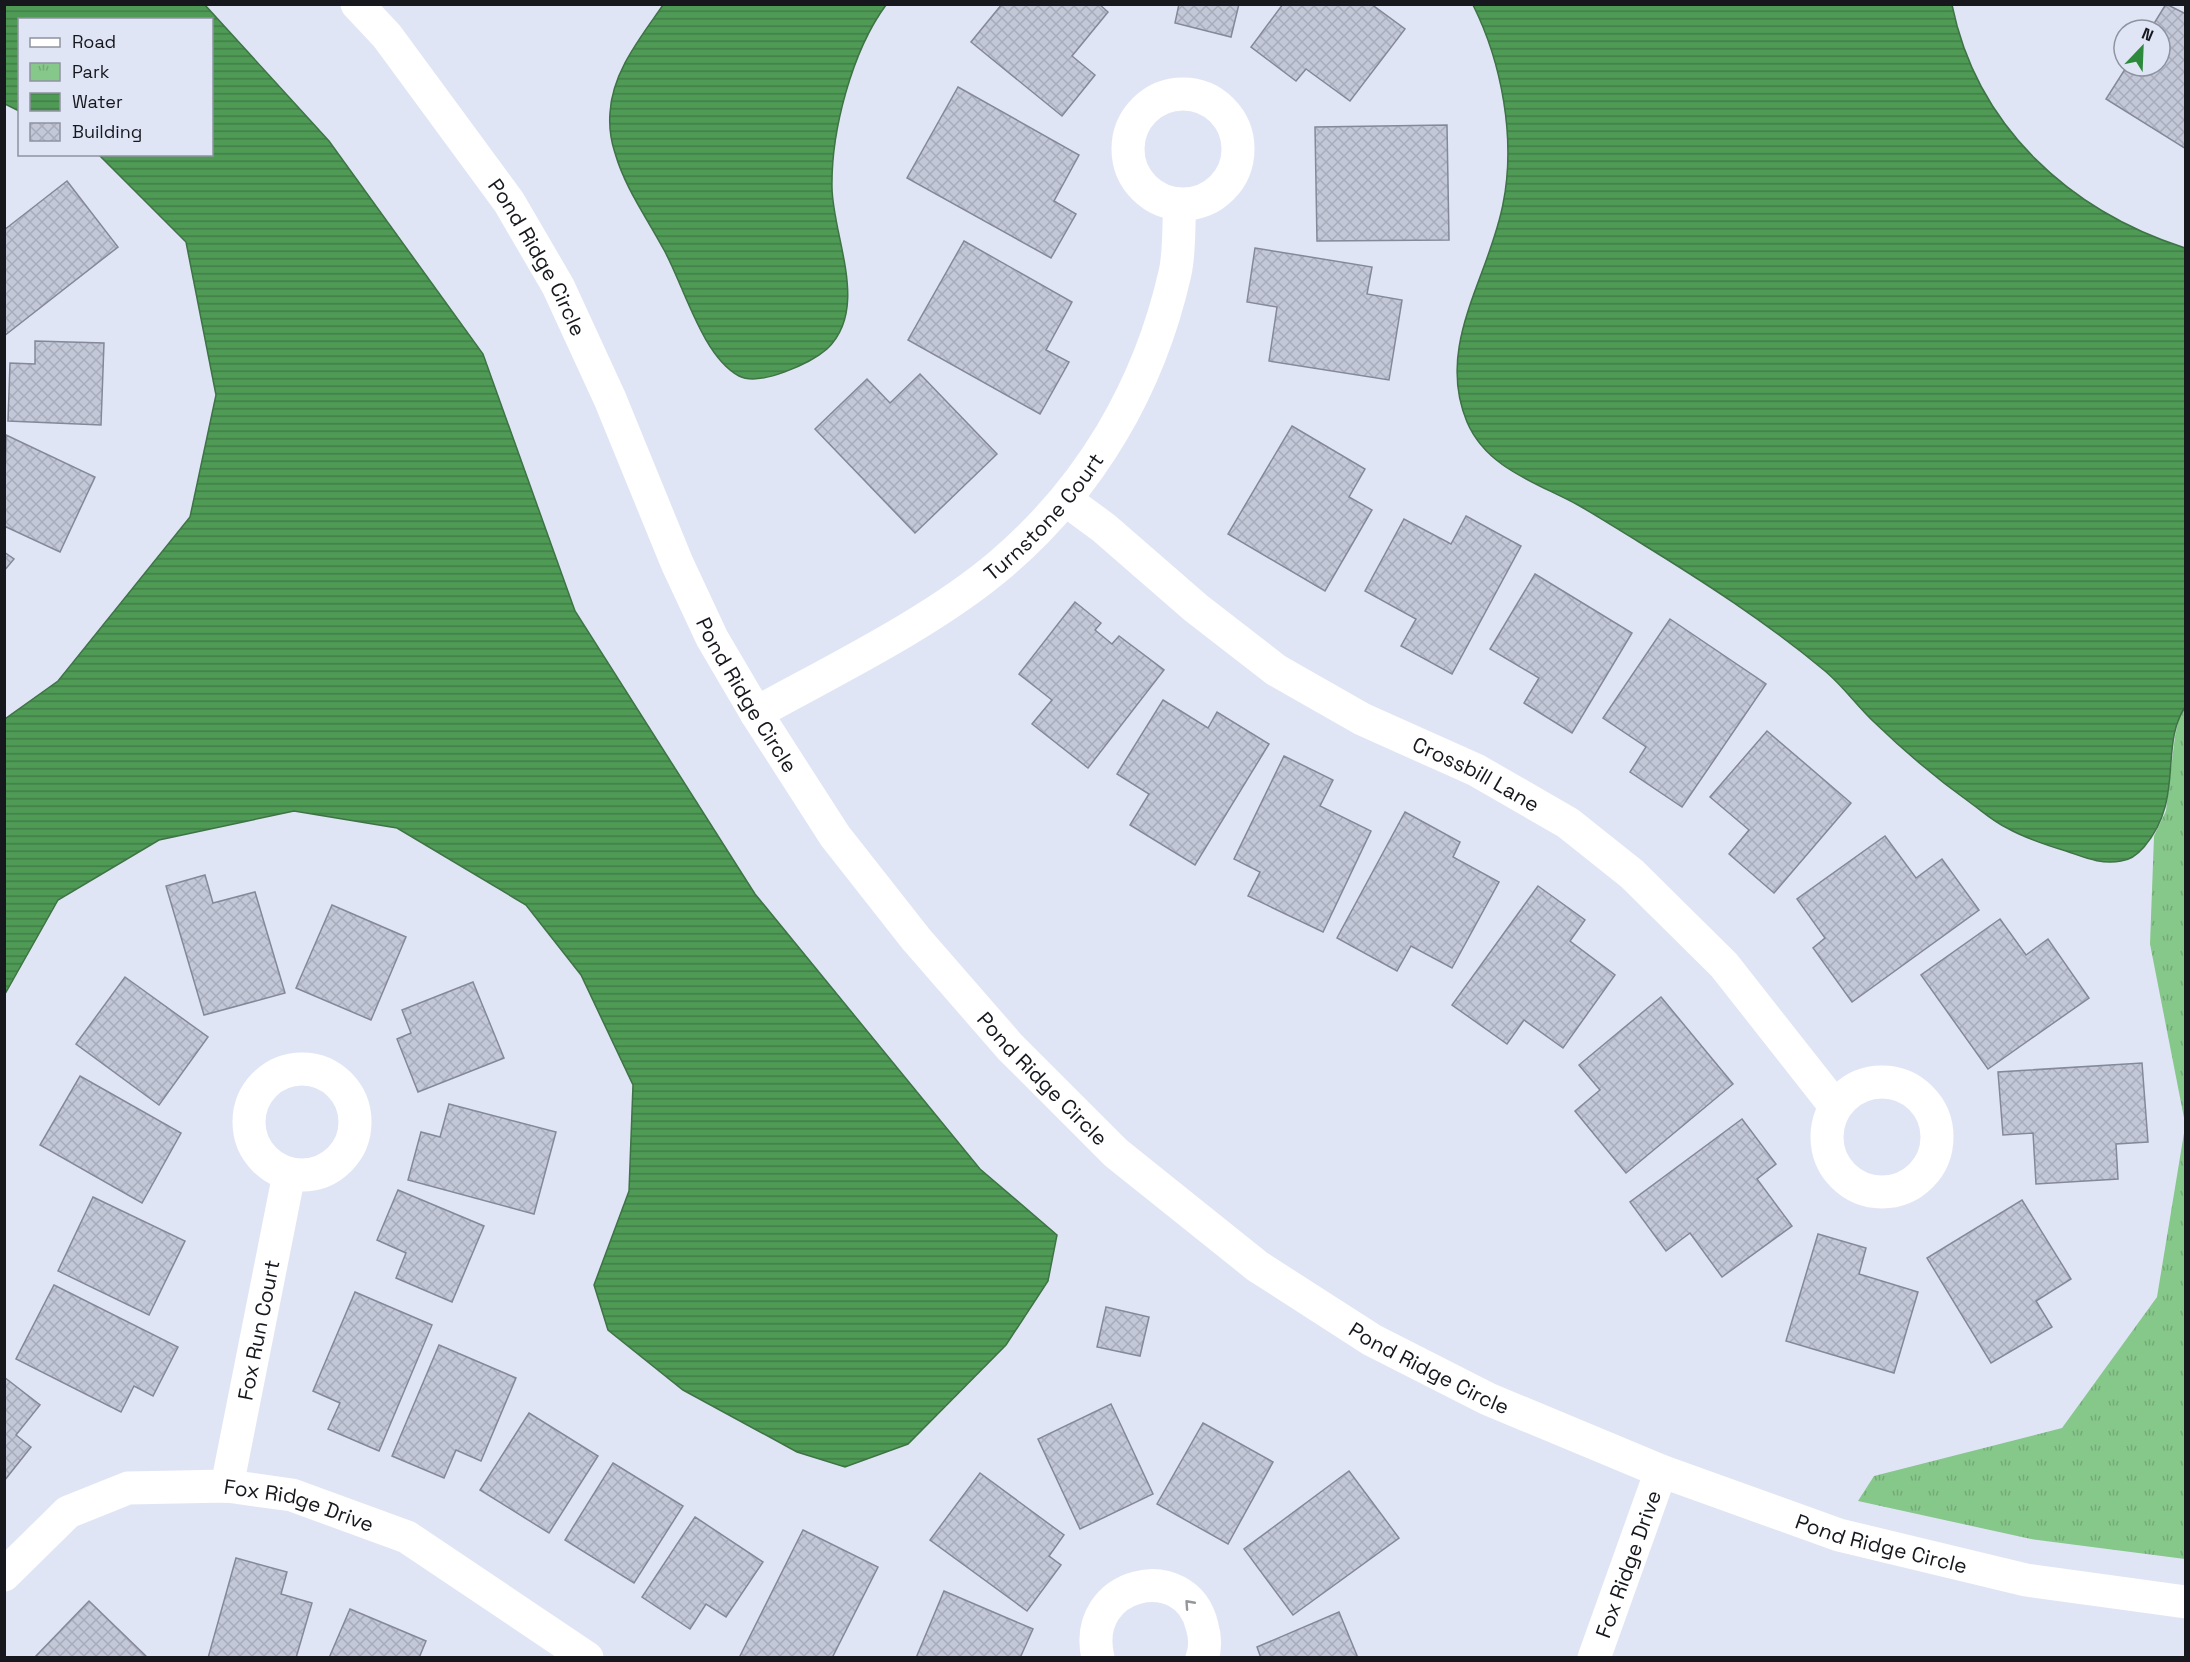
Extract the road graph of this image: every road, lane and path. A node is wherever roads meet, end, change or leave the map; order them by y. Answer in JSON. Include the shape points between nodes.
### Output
{"nodes":[{"id":1,"x":357,"y":4,"type":"edge"},
{"id":2,"x":1180,"y":205,"type":"dead end"},
{"id":3,"x":1066,"y":500,"type":"junction"},
{"id":4,"x":756,"y":713,"type":"junction"},
{"id":5,"x":1835,"y":1106,"type":"dead end"},
{"id":6,"x":289,"y":1174,"type":"dead end"},
{"id":7,"x":1661,"y":1471,"type":"junction"},
{"id":8,"x":227,"y":1486,"type":"junction"},
{"id":9,"x":4,"y":1575,"type":"edge"},
{"id":10,"x":2186,"y":1602,"type":"edge"},
{"id":11,"x":587,"y":1658,"type":"edge"},
{"id":12,"x":1098,"y":1658,"type":"edge"},
{"id":13,"x":1202,"y":1658,"type":"edge"},
{"id":14,"x":1594,"y":1658,"type":"edge"}],
"edges":[{"from":1,"to":4,"type":"street","name":"Pond Ridge Circle","via":[[387,36],[509,202],[558,286],[610,399],[677,563],[712,638]]},
{"from":2,"to":3,"type":"street","name":"Turnstone Court","via":[[1175,271],[1156,340],[1130,405],[1100,455]]},
{"from":3,"to":4,"type":"street","name":"Turnstone Court","via":[[1000,565],[928,615]]},
{"from":3,"to":5,"type":"street","name":"Crossbill Lane","via":[[1276,670],[1362,719],[1476,770],[1568,823],[1632,874],[1724,965]]},
{"from":4,"to":7,"type":"street","name":"Pond Ridge Circle","via":[[835,836],[916,939],[1010,1047],[1116,1153],[1257,1266],[1372,1340],[1488,1399]]},
{"from":6,"to":8,"type":"street","name":"Fox Run Court"},
{"from":7,"to":10,"type":"street","name":"Pond Ridge Circle","via":[[1839,1534],[2026,1580]]},
{"from":7,"to":14,"type":"street","name":"Fox Ridge Drive"},
{"from":8,"to":9,"type":"street","name":"Fox Ridge Drive","via":[[128,1488],[68,1512]]},
{"from":8,"to":11,"type":"street","name":"Fox Ridge Drive","via":[[292,1495],[407,1537]]},
{"from":13,"to":12,"type":"street","one_way":true,"via":[[1205,1637],[1192,1605],[1164,1587],[1146,1585],[1130,1588],[1104,1610],[1096,1626]]}]}
